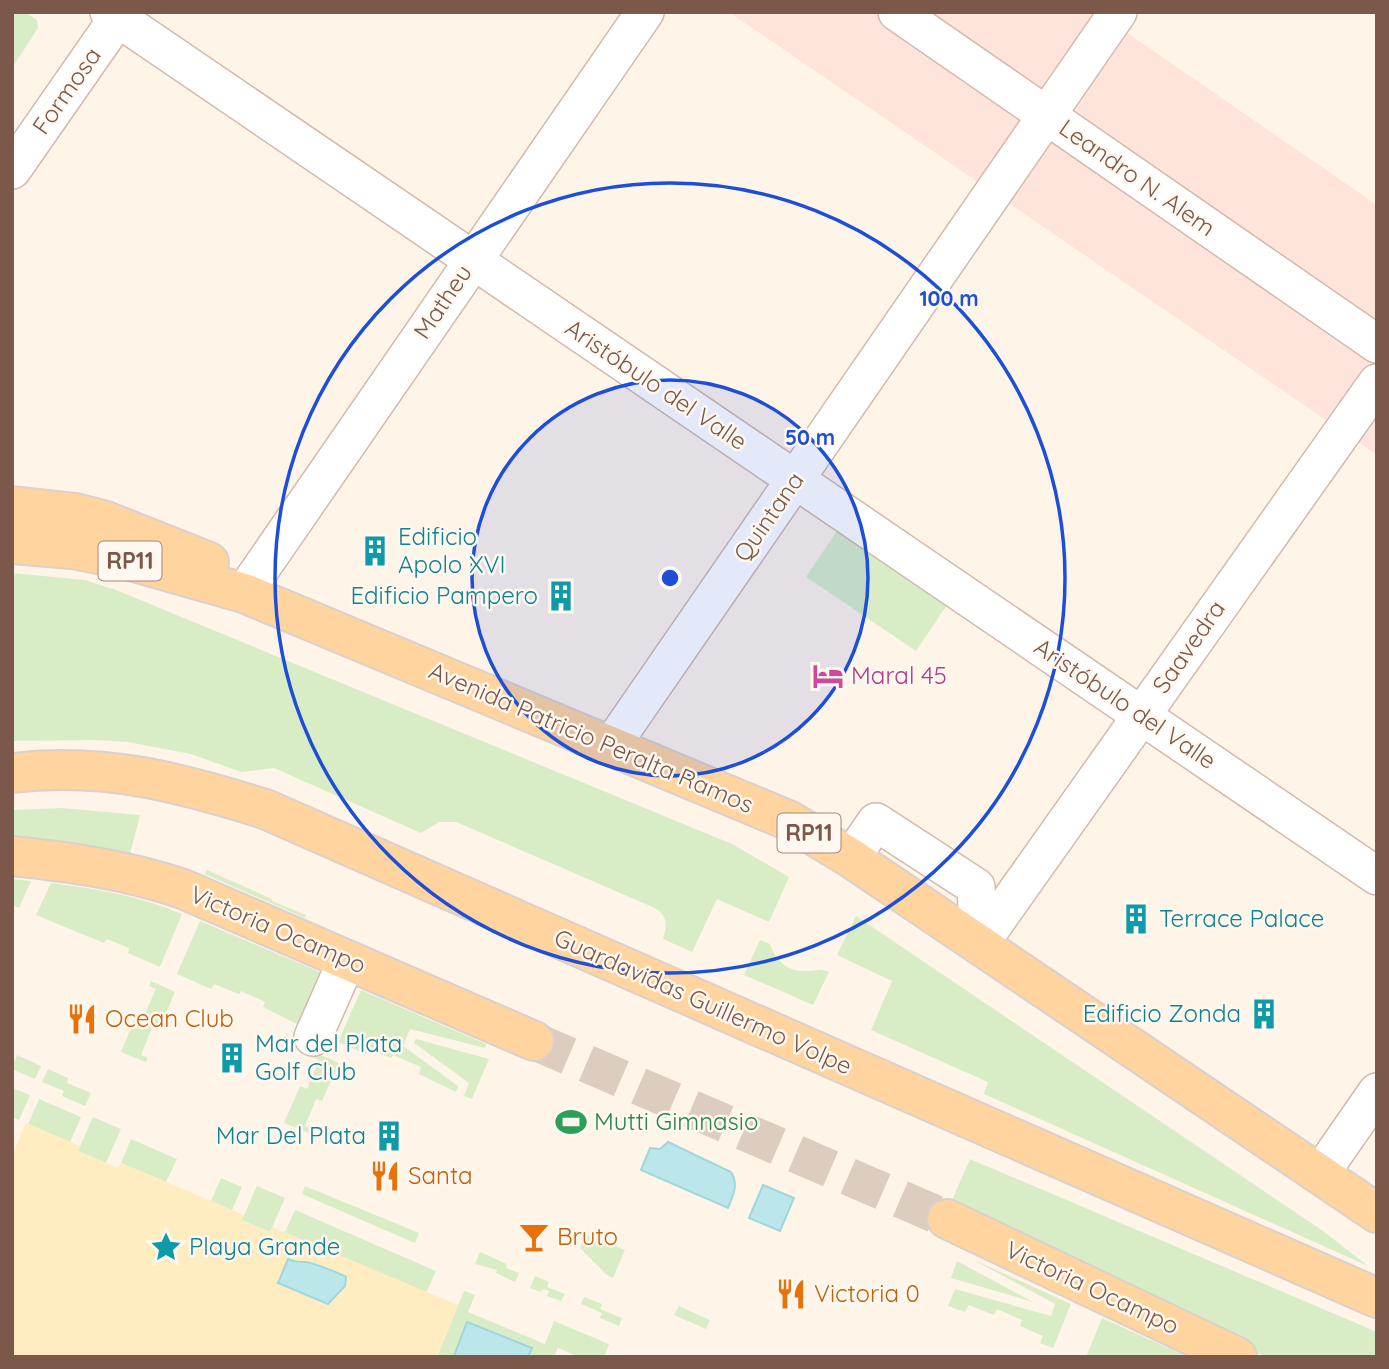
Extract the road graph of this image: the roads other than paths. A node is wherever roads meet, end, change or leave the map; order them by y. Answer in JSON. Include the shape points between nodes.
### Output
{"nodes":[{"id":1,"x":645,"y":12,"type":"edge"},
{"id":2,"x":897,"y":12,"type":"edge"},
{"id":3,"x":1118,"y":12,"type":"edge"},
{"id":4,"x":116,"y":14,"type":"edge"},
{"id":5,"x":1047,"y":115,"type":"junction"},
{"id":6,"x":12,"y":170,"type":"edge"},
{"id":7,"x":472,"y":260,"type":"junction"},
{"id":8,"x":1377,"y":345,"type":"edge"},
{"id":9,"x":1377,"y":383,"type":"edge"},
{"id":10,"x":794,"y":480,"type":"junction"},
{"id":11,"x":12,"y":490,"type":"edge"},
{"id":12,"x":12,"y":506,"type":"edge"},
{"id":13,"x":64,"y":511,"type":"junction"},
{"id":14,"x":12,"y":544,"type":"edge"},
{"id":15,"x":244,"y":593,"type":"junction"},
{"id":16,"x":1140,"y":715,"type":"junction"},
{"id":17,"x":611,"y":746,"type":"junction"},
{"id":18,"x":12,"y":773,"type":"edge"},
{"id":19,"x":12,"y":856,"type":"edge"},
{"id":20,"x":1377,"y":876,"type":"edge"},
{"id":21,"x":979,"y":945,"type":"junction"},
{"id":22,"x":347,"y":960,"type":"junction"},
{"id":23,"x":313,"y":1037,"type":"dead end"},
{"id":24,"x":534,"y":1041,"type":"tunnel mouth"},
{"id":25,"x":1377,"y":1092,"type":"edge"},
{"id":26,"x":1320,"y":1174,"type":"junction"},
{"id":27,"x":1377,"y":1213,"type":"edge"},
{"id":28,"x":947,"y":1219,"type":"tunnel mouth"},
{"id":29,"x":1377,"y":1298,"type":"edge"},
{"id":30,"x":1237,"y":1357,"type":"edge"}],
"edges":[{"from":1,"to":7,"type":"street","name":"Matheu"},
{"from":2,"to":5,"type":"street","name":"Leandro N. Alem"},
{"from":3,"to":5,"type":"street","name":"Quintana"},
{"from":4,"to":6,"type":"street","name":"Formosa"},
{"from":4,"to":7,"type":"street","name":"Aristóbulo del Valle"},
{"from":5,"to":8,"type":"street","name":"Leandro N. Alem"},
{"from":5,"to":10,"type":"street","name":"Quintana"},
{"from":7,"to":10,"type":"street","name":"Aristóbulo del Valle"},
{"from":7,"to":15,"type":"street","name":"Matheu"},
{"from":9,"to":16,"type":"street","name":"Saavedra"},
{"from":10,"to":16,"type":"street","name":"Aristóbulo del Valle"},
{"from":10,"to":17,"type":"street","name":"Quintana"},
{"from":11,"to":13,"type":"main road"},
{"from":12,"to":13,"type":"main road","name":"Avenida Patricio Peralta Ramos","number":"RP11"},
{"from":13,"to":15,"type":"main road","name":"Avenida Patricio Peralta Ramos","number":"RP11","via":[[129,529],[214,564]]},
{"from":14,"to":15,"type":"main road","name":"Avenida Patricio Peralta Ramos","number":"RP11","via":[[124,559]]},
{"from":15,"to":17,"type":"main road","name":"Avenida Patricio Peralta Ramos","number":"RP11"},
{"from":16,"to":20,"type":"street","name":"Aristóbulo del Valle"},
{"from":16,"to":21,"type":"street","name":"Saavedra"},
{"from":17,"to":21,"type":"main road","name":"Avenida Patricio Peralta Ramos","number":"RP11","via":[[790,821]]},
{"from":18,"to":29,"type":"main road","name":"Guardavidas Guillermo Volpe","via":[[60,769],[135,774],[265,809]]},
{"from":19,"to":22,"type":"main road","name":"Victoria Ocampo","via":[[149,878]]},
{"from":21,"to":26,"type":"main road","name":"Avenida Patricio Peralta Ramos","number":"RP11"},
{"from":22,"to":23,"type":"street"},
{"from":22,"to":24,"type":"main road","name":"Victoria Ocampo"},
{"from":25,"to":26,"type":"street"},
{"from":26,"to":27,"type":"main road","name":"Avenida Patricio Peralta Ramos","number":"RP11"},
{"from":28,"to":30,"type":"main road","name":"Victoria Ocampo"}]}
